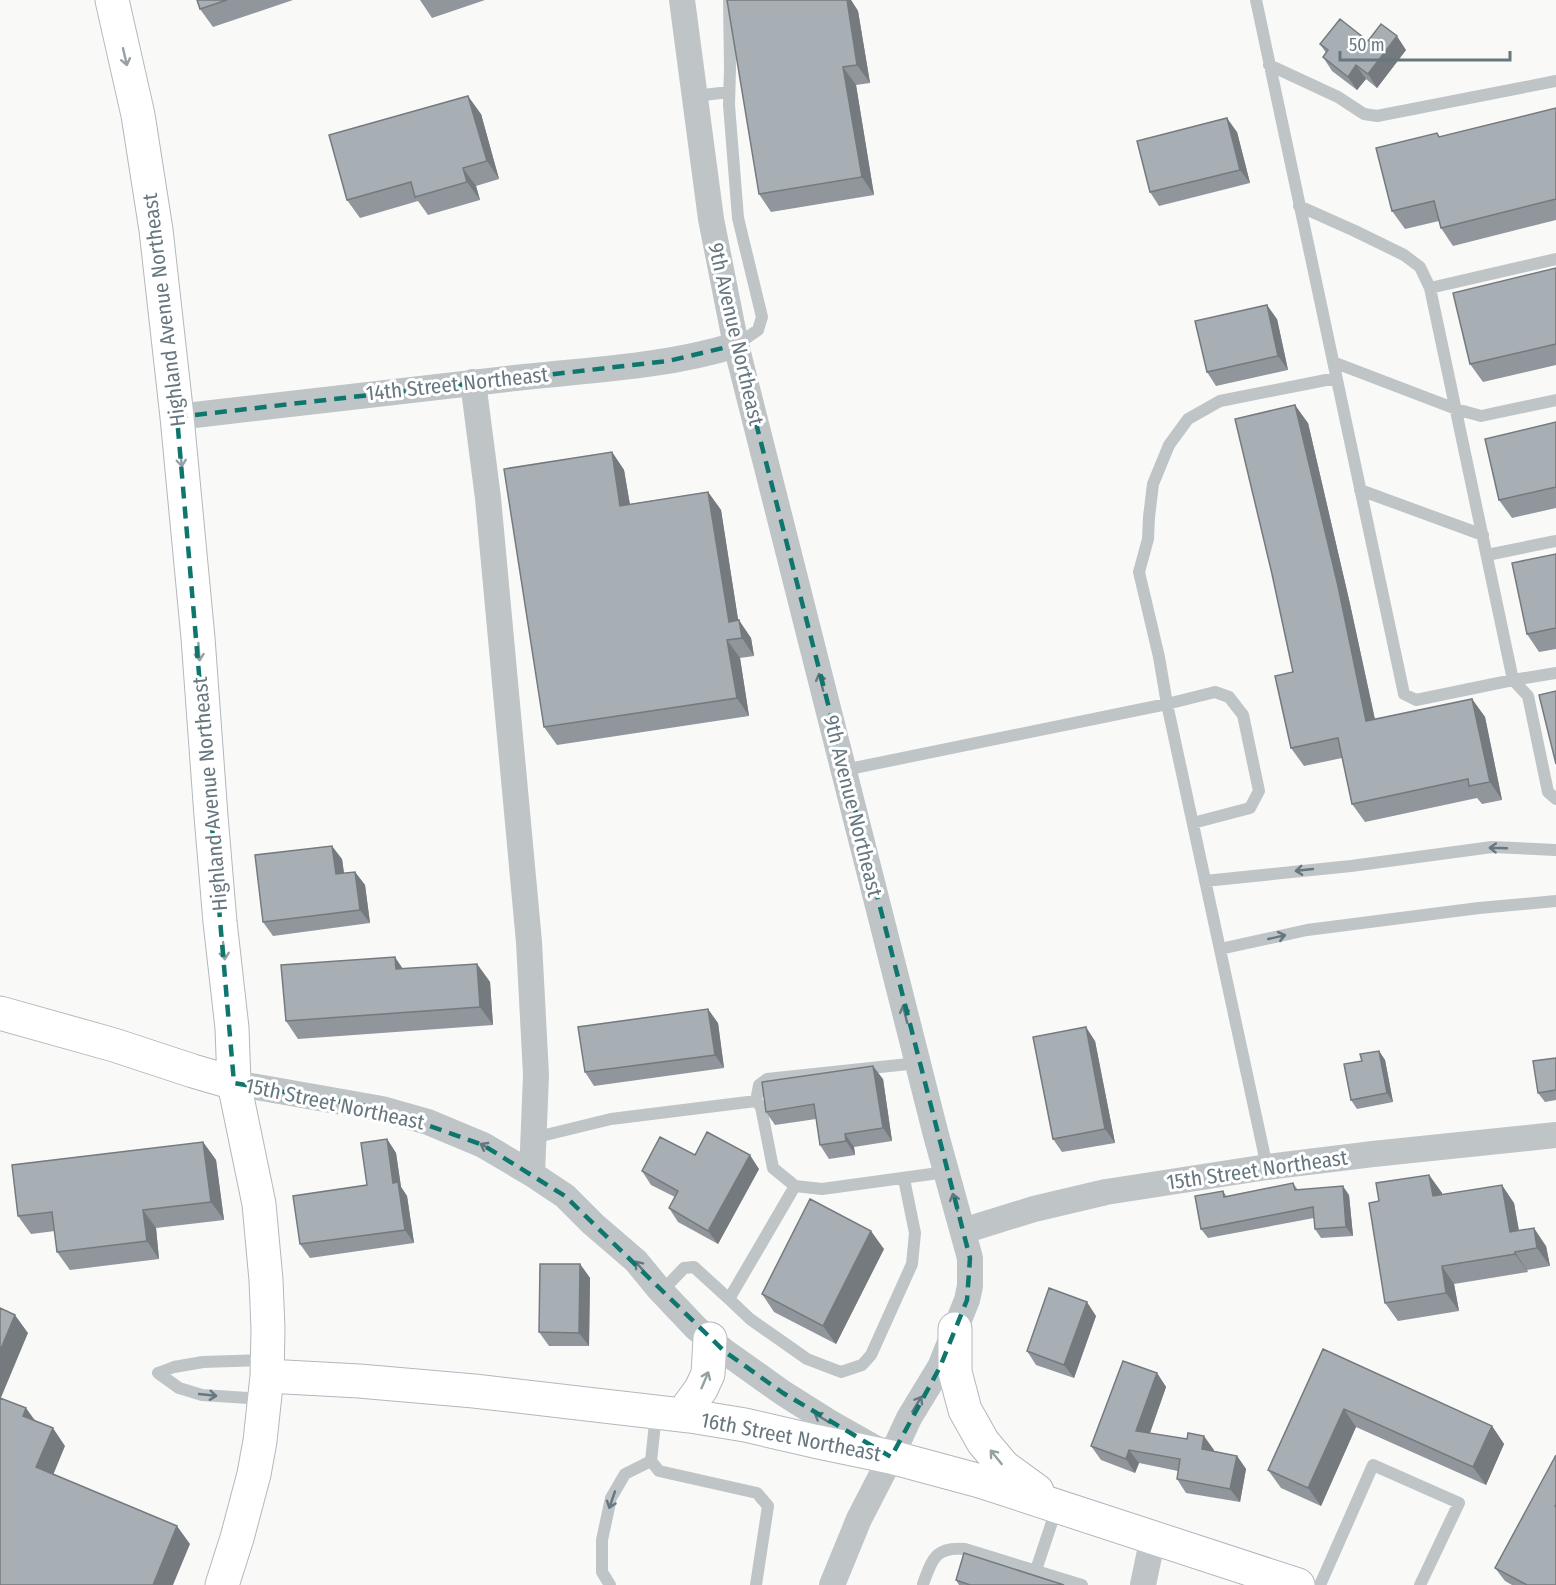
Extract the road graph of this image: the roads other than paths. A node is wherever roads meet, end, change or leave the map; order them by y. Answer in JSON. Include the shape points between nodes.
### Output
{"nodes":[{"id":1,"x":112,"y":0,"type":"edge"},
{"id":2,"x":682,"y":0,"type":"edge"},
{"id":3,"x":729,"y":0,"type":"edge"},
{"id":4,"x":1256,"y":0,"type":"edge"},
{"id":5,"x":1269,"y":65,"type":"junction"},
{"id":6,"x":1556,"y":81,"type":"edge"},
{"id":7,"x":729,"y":92,"type":"junction"},
{"id":8,"x":695,"y":96,"type":"junction"},
{"id":9,"x":1299,"y":206,"type":"junction"},
{"id":10,"x":724,"y":218,"type":"junction"},
{"id":11,"x":1556,"y":259,"type":"edge"},
{"id":12,"x":1430,"y":288,"type":"junction"},
{"id":13,"x":736,"y":345,"type":"junction"},
{"id":14,"x":1333,"y":362,"type":"junction"},
{"id":15,"x":1336,"y":378,"type":"junction"},
{"id":16,"x":473,"y":382,"type":"junction"},
{"id":17,"x":1556,"y":400,"type":"edge"},
{"id":18,"x":1456,"y":409,"type":"junction"},
{"id":19,"x":177,"y":417,"type":"junction"},
{"id":20,"x":1360,"y":490,"type":"junction"},
{"id":21,"x":1483,"y":535,"type":"junction"},
{"id":22,"x":1556,"y":541,"type":"edge"},
{"id":23,"x":1487,"y":555,"type":"junction"},
{"id":24,"x":1556,"y":673,"type":"edge"},
{"id":25,"x":1513,"y":680,"type":"junction"},
{"id":26,"x":1167,"y":704,"type":"junction"},
{"id":27,"x":844,"y":770,"type":"junction"},
{"id":28,"x":1556,"y":798,"type":"edge"},
{"id":29,"x":1193,"y":823,"type":"junction"},
{"id":30,"x":1556,"y":850,"type":"edge"},
{"id":31,"x":1205,"y":880,"type":"junction"},
{"id":32,"x":1556,"y":901,"type":"edge"},
{"id":33,"x":1220,"y":949,"type":"junction"},
{"id":34,"x":0,"y":1013,"type":"edge"},
{"id":35,"x":918,"y":1063,"type":"junction"},
{"id":36,"x":234,"y":1083,"type":"junction"},
{"id":37,"x":756,"y":1101,"type":"junction"},
{"id":38,"x":1556,"y":1135,"type":"edge"},
{"id":39,"x":533,"y":1138,"type":"junction"},
{"id":40,"x":1267,"y":1167,"type":"junction"},
{"id":41,"x":946,"y":1172,"type":"junction"},
{"id":42,"x":532,"y":1174,"type":"junction"},
{"id":43,"x":904,"y":1179,"type":"junction"},
{"id":44,"x":795,"y":1186,"type":"junction"},
{"id":45,"x":963,"y":1231,"type":"junction"},
{"id":46,"x":661,"y":1292,"type":"junction"},
{"id":47,"x":729,"y":1299,"type":"junction"},
{"id":48,"x":955,"y":1329,"type":"junction"},
{"id":49,"x":710,"y":1339,"type":"junction"},
{"id":50,"x":266,"y":1378,"type":"junction"},
{"id":51,"x":669,"y":1414,"type":"junction"},
{"id":52,"x":891,"y":1457,"type":"junction"},
{"id":53,"x":651,"y":1461,"type":"junction"},
{"id":54,"x":1058,"y":1506,"type":"junction"},
{"id":55,"x":1154,"y":1539,"type":"junction"},
{"id":56,"x":1036,"y":1570,"type":"junction"},
{"id":57,"x":222,"y":1585,"type":"edge"},
{"id":58,"x":610,"y":1585,"type":"edge"},
{"id":59,"x":756,"y":1585,"type":"edge"},
{"id":60,"x":832,"y":1585,"type":"edge"},
{"id":61,"x":923,"y":1585,"type":"edge"},
{"id":62,"x":1082,"y":1585,"type":"edge"},
{"id":63,"x":1143,"y":1585,"type":"edge"},
{"id":64,"x":1298,"y":1585,"type":"edge"},
{"id":65,"x":1320,"y":1585,"type":"edge"},
{"id":66,"x":1420,"y":1585,"type":"edge"}],
"edges":[{"from":1,"to":19,"type":"main road","name":"Highland Avenue Northeast","one_way":true,"via":[[146,161]]},
{"from":2,"to":8,"type":"street","name":"9th Avenue Northeast"},
{"from":3,"to":7,"type":"lane"},
{"from":4,"to":5,"type":"lane"},
{"from":5,"to":6,"type":"lane","via":[[1338,97],[1364,114],[1377,116]]},
{"from":5,"to":9,"type":"lane"},
{"from":7,"to":8,"type":"lane"},
{"from":7,"to":10,"type":"lane"},
{"from":8,"to":10,"type":"street","name":"9th Avenue Northeast"},
{"from":9,"to":12,"type":"lane","via":[[1404,255],[1420,267]]},
{"from":9,"to":14,"type":"lane"},
{"from":10,"to":13,"type":"street","name":"9th Avenue Northeast","via":[[722,279]]},
{"from":11,"to":12,"type":"lane"},
{"from":12,"to":18,"type":"lane"},
{"from":13,"to":16,"type":"street","name":"14th Street Northeast","via":[[668,361]]},
{"from":27,"to":13,"type":"street","name":"9th Avenue Northeast","one_way":true},
{"from":14,"to":15,"type":"lane"},
{"from":14,"to":18,"type":"lane"},
{"from":15,"to":20,"type":"lane"},
{"from":15,"to":26,"type":"lane","via":[[1220,401],[1188,419],[1169,445],[1153,484],[1148,539],[1139,572]]},
{"from":16,"to":19,"type":"street","name":"14th Street Northeast"},
{"from":16,"to":39,"type":"street","via":[[488,498],[529,942],[536,1075]]},
{"from":17,"to":18,"type":"lane","via":[[1481,416]]},
{"from":18,"to":21,"type":"lane"},
{"from":19,"to":36,"type":"main road","name":"Highland Avenue Northeast","one_way":true},
{"from":20,"to":21,"type":"lane"},
{"from":20,"to":25,"type":"lane","via":[[1404,694],[1416,700]]},
{"from":21,"to":23,"type":"lane"},
{"from":22,"to":23,"type":"lane"},
{"from":23,"to":25,"type":"lane"},
{"from":24,"to":25,"type":"lane"},
{"from":25,"to":28,"type":"lane","via":[[1528,696],[1548,792]]},
{"from":26,"to":27,"type":"lane"},
{"from":26,"to":29,"type":"lane"},
{"from":26,"to":29,"type":"lane","via":[[1215,692],[1229,698],[1243,715],[1259,791],[1250,808]]},
{"from":35,"to":27,"type":"street","name":"9th Avenue Northeast","one_way":true},
{"from":29,"to":31,"type":"lane"},
{"from":30,"to":31,"type":"lane","one_way":true,"via":[[1492,847]]},
{"from":31,"to":33,"type":"lane"},
{"from":33,"to":32,"type":"lane","one_way":true,"via":[[1307,930]]},
{"from":33,"to":40,"type":"lane"},
{"from":34,"to":36,"type":"main road","name":"15th Street Northeast"},
{"from":35,"to":37,"type":"lane","via":[[767,1079],[759,1085]]},
{"from":35,"to":41,"type":"street","name":"9th Avenue Northeast"},
{"from":42,"to":36,"type":"street","name":"15th Street Northeast","one_way":true,"via":[[483,1145],[428,1122],[382,1109]]},
{"from":36,"to":50,"type":"main road","name":"Highland Avenue Northeast","via":[[260,1204],[268,1329]]},
{"from":37,"to":39,"type":"lane","via":[[611,1119]]},
{"from":37,"to":44,"type":"lane","via":[[761,1107],[773,1168]]},
{"from":38,"to":40,"type":"street","name":"15th Street Northeast"},
{"from":39,"to":42,"type":"street"},
{"from":40,"to":45,"type":"street","name":"15th Street Northeast","via":[[1107,1192]]},
{"from":41,"to":43,"type":"lane"},
{"from":45,"to":41,"type":"street","name":"9th Avenue Northeast","one_way":true},
{"from":46,"to":42,"type":"street","name":"15th Street Northeast","one_way":true,"via":[[636,1261],[565,1196]]},
{"from":43,"to":44,"type":"lane","via":[[822,1189]]},
{"from":43,"to":47,"type":"lane","via":[[915,1233],[912,1264],[871,1355],[862,1365],[841,1372],[807,1359],[750,1319]]},
{"from":44,"to":47,"type":"lane"},
{"from":45,"to":48,"type":"street","name":"9th Avenue Northeast","via":[[970,1258],[970,1286]]},
{"from":46,"to":47,"type":"lane","via":[[684,1268],[694,1267]]},
{"from":46,"to":49,"type":"street","name":"15th Street Northeast"},
{"from":52,"to":48,"type":"street","name":"9th Avenue Northeast","one_way":true,"via":[[940,1367]]},
{"from":54,"to":48,"type":"main road","one_way":true,"via":[[1004,1467],[983,1442],[965,1410],[955,1372]]},
{"from":51,"to":49,"type":"main road","one_way":true,"via":[[701,1389],[708,1374]]},
{"from":52,"to":49,"type":"street","name":"15th Street Northeast","one_way":true,"via":[[783,1393]]},
{"from":50,"to":50,"type":"lane","one_way":true,"via":[[203,1362],[158,1372],[179,1388],[202,1395]]},
{"from":50,"to":51,"type":"main road","name":"16th Street Northeast","via":[[474,1391]]},
{"from":50,"to":57,"type":"main road","name":"Highland Avenue Northeast","via":[[254,1474]]},
{"from":51,"to":52,"type":"main road","name":"16th Street Northeast","via":[[745,1425]]},
{"from":51,"to":53,"type":"lane"},
{"from":52,"to":54,"type":"main road","name":"16th Street Northeast"},
{"from":52,"to":60,"type":"street","name":"9th Avenue Northeast","via":[[859,1519]]},
{"from":53,"to":58,"type":"lane","one_way":true,"via":[[625,1474],[611,1498],[602,1540],[602,1572]]},
{"from":53,"to":59,"type":"lane","via":[[659,1471],[758,1493],[768,1506]]},
{"from":54,"to":55,"type":"main road","name":"16th Street Northeast"},
{"from":54,"to":56,"type":"lane"},
{"from":55,"to":63,"type":"street"},
{"from":55,"to":64,"type":"main road","name":"16th Street Northeast"},
{"from":56,"to":61,"type":"lane","via":[[956,1548],[934,1557]]},
{"from":56,"to":62,"type":"lane"},
{"from":65,"to":66,"type":"lane","via":[[1373,1465],[1459,1503]]}]}
